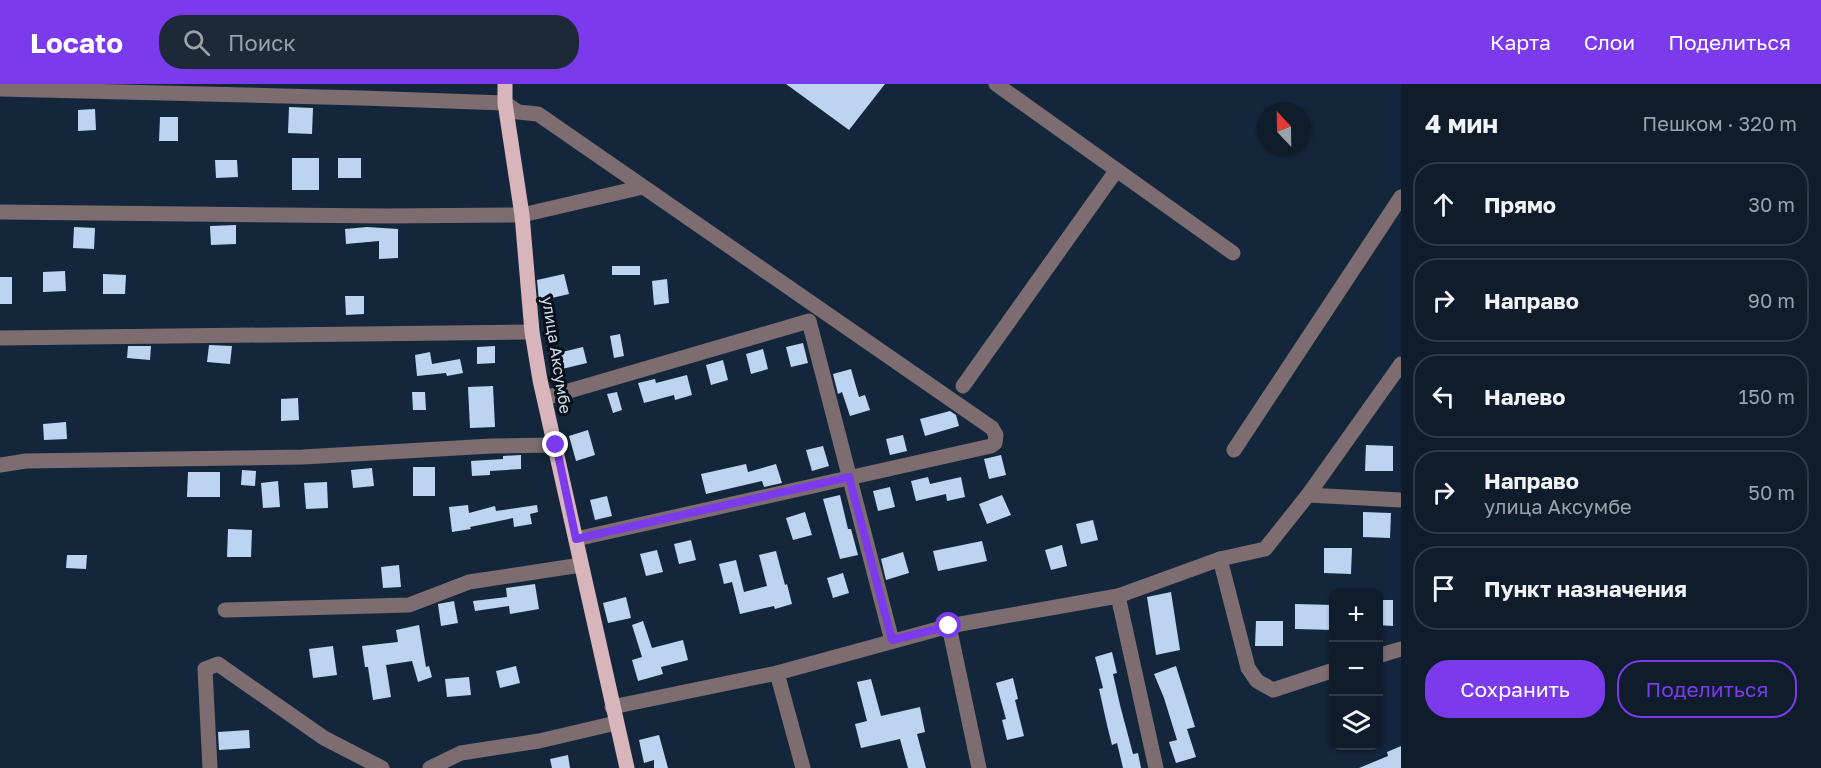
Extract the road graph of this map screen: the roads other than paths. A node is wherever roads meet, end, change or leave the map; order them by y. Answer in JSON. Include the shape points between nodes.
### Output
{"nodes":[{"id":1,"x":505,"y":84,"type":"edge"},
{"id":2,"x":996,"y":84,"type":"edge"},
{"id":3,"x":99,"y":88,"type":"edge"},
{"id":4,"x":0,"y":89,"type":"edge"},
{"id":5,"x":227,"y":89,"type":"edge"},
{"id":6,"x":362,"y":91,"type":"edge"},
{"id":7,"x":505,"y":103,"type":"junction"},
{"id":8,"x":1116,"y":171,"type":"junction"},
{"id":9,"x":643,"y":187,"type":"junction"},
{"id":10,"x":1401,"y":196,"type":"edge"},
{"id":11,"x":0,"y":212,"type":"edge"},
{"id":12,"x":522,"y":215,"type":"junction"},
{"id":13,"x":1233,"y":253,"type":"dead end"},
{"id":14,"x":818,"y":308,"type":"junction"},
{"id":15,"x":809,"y":321,"type":"junction"},
{"id":16,"x":532,"y":332,"type":"junction"},
{"id":17,"x":0,"y":338,"type":"edge"},
{"id":18,"x":1401,"y":364,"type":"edge"},
{"id":19,"x":963,"y":386,"type":"dead end"},
{"id":20,"x":545,"y":398,"type":"junction"},
{"id":21,"x":556,"y":445,"type":"junction"},
{"id":22,"x":1234,"y":450,"type":"dead end"},
{"id":23,"x":0,"y":465,"type":"edge"},
{"id":24,"x":849,"y":477,"type":"junction"},
{"id":25,"x":1308,"y":495,"type":"junction"},
{"id":26,"x":1401,"y":500,"type":"edge"},
{"id":27,"x":576,"y":539,"type":"junction"},
{"id":28,"x":1220,"y":559,"type":"junction"},
{"id":29,"x":581,"y":565,"type":"junction"},
{"id":30,"x":1118,"y":596,"type":"junction"},
{"id":31,"x":225,"y":610,"type":"dead end"},
{"id":32,"x":949,"y":626,"type":"junction"},
{"id":33,"x":892,"y":640,"type":"junction"},
{"id":34,"x":1401,"y":649,"type":"edge"},
{"id":35,"x":1383,"y":654,"type":"edge"},
{"id":36,"x":1329,"y":672,"type":"edge"},
{"id":37,"x":777,"y":673,"type":"junction"},
{"id":38,"x":612,"y":707,"type":"junction"},
{"id":39,"x":616,"y":723,"type":"junction"},
{"id":40,"x":210,"y":768,"type":"edge"},
{"id":41,"x":382,"y":768,"type":"edge"},
{"id":42,"x":430,"y":768,"type":"edge"},
{"id":43,"x":627,"y":768,"type":"edge"},
{"id":44,"x":803,"y":768,"type":"edge"},
{"id":45,"x":979,"y":768,"type":"edge"},
{"id":46,"x":1156,"y":768,"type":"edge"}],
"edges":[{"from":1,"to":7,"type":"main road","name":"улица Аксумбе"},
{"from":2,"to":8,"type":"street"},
{"from":3,"to":4,"type":"street"},
{"from":3,"to":5,"type":"street"},
{"from":5,"to":6,"type":"street"},
{"from":6,"to":7,"type":"street"},
{"from":7,"to":9,"type":"street","via":[[518,112],[538,114]]},
{"from":7,"to":12,"type":"main road","name":"улица Аксумбе"},
{"from":8,"to":13,"type":"street"},
{"from":8,"to":19,"type":"street"},
{"from":9,"to":12,"type":"street"},
{"from":9,"to":14,"type":"street"},
{"from":10,"to":22,"type":"street"},
{"from":11,"to":12,"type":"street"},
{"from":12,"to":16,"type":"main road","name":"улица Аксумбе"},
{"from":14,"to":15,"type":"street"},
{"from":14,"to":24,"type":"street","via":[[992,428],[996,435],[991,446]]},
{"from":15,"to":20,"type":"street"},
{"from":15,"to":24,"type":"street"},
{"from":16,"to":17,"type":"street"},
{"from":16,"to":20,"type":"main road","name":"улица Аксумбе"},
{"from":18,"to":25,"type":"street"},
{"from":20,"to":21,"type":"main road","name":"улица Аксумбе"},
{"from":21,"to":23,"type":"street","via":[[303,457],[26,461]]},
{"from":21,"to":27,"type":"main road","name":"улица Аксумбе"},
{"from":24,"to":27,"type":"street"},
{"from":24,"to":33,"type":"street"},
{"from":25,"to":26,"type":"street"},
{"from":25,"to":28,"type":"street","via":[[1265,549]]},
{"from":27,"to":29,"type":"main road","name":"улица Аксумбе"},
{"from":28,"to":30,"type":"street"},
{"from":28,"to":36,"type":"street","via":[[1248,668],[1257,681],[1273,690]]},
{"from":29,"to":31,"type":"street","via":[[469,582],[409,605]]},
{"from":29,"to":38,"type":"main road","name":"улица Аксумбе"},
{"from":30,"to":32,"type":"street"},
{"from":30,"to":46,"type":"street"},
{"from":32,"to":33,"type":"street"},
{"from":32,"to":45,"type":"street"},
{"from":33,"to":37,"type":"street"},
{"from":34,"to":35,"type":"street"},
{"from":37,"to":38,"type":"street"},
{"from":37,"to":44,"type":"street"},
{"from":38,"to":39,"type":"main road","name":"улица Аксумбе"},
{"from":39,"to":42,"type":"street","via":[[539,741],[461,753]]},
{"from":39,"to":43,"type":"main road","name":"улица Аксумбе"},
{"from":40,"to":41,"type":"street","via":[[205,669],[218,664],[324,738]]}]}
